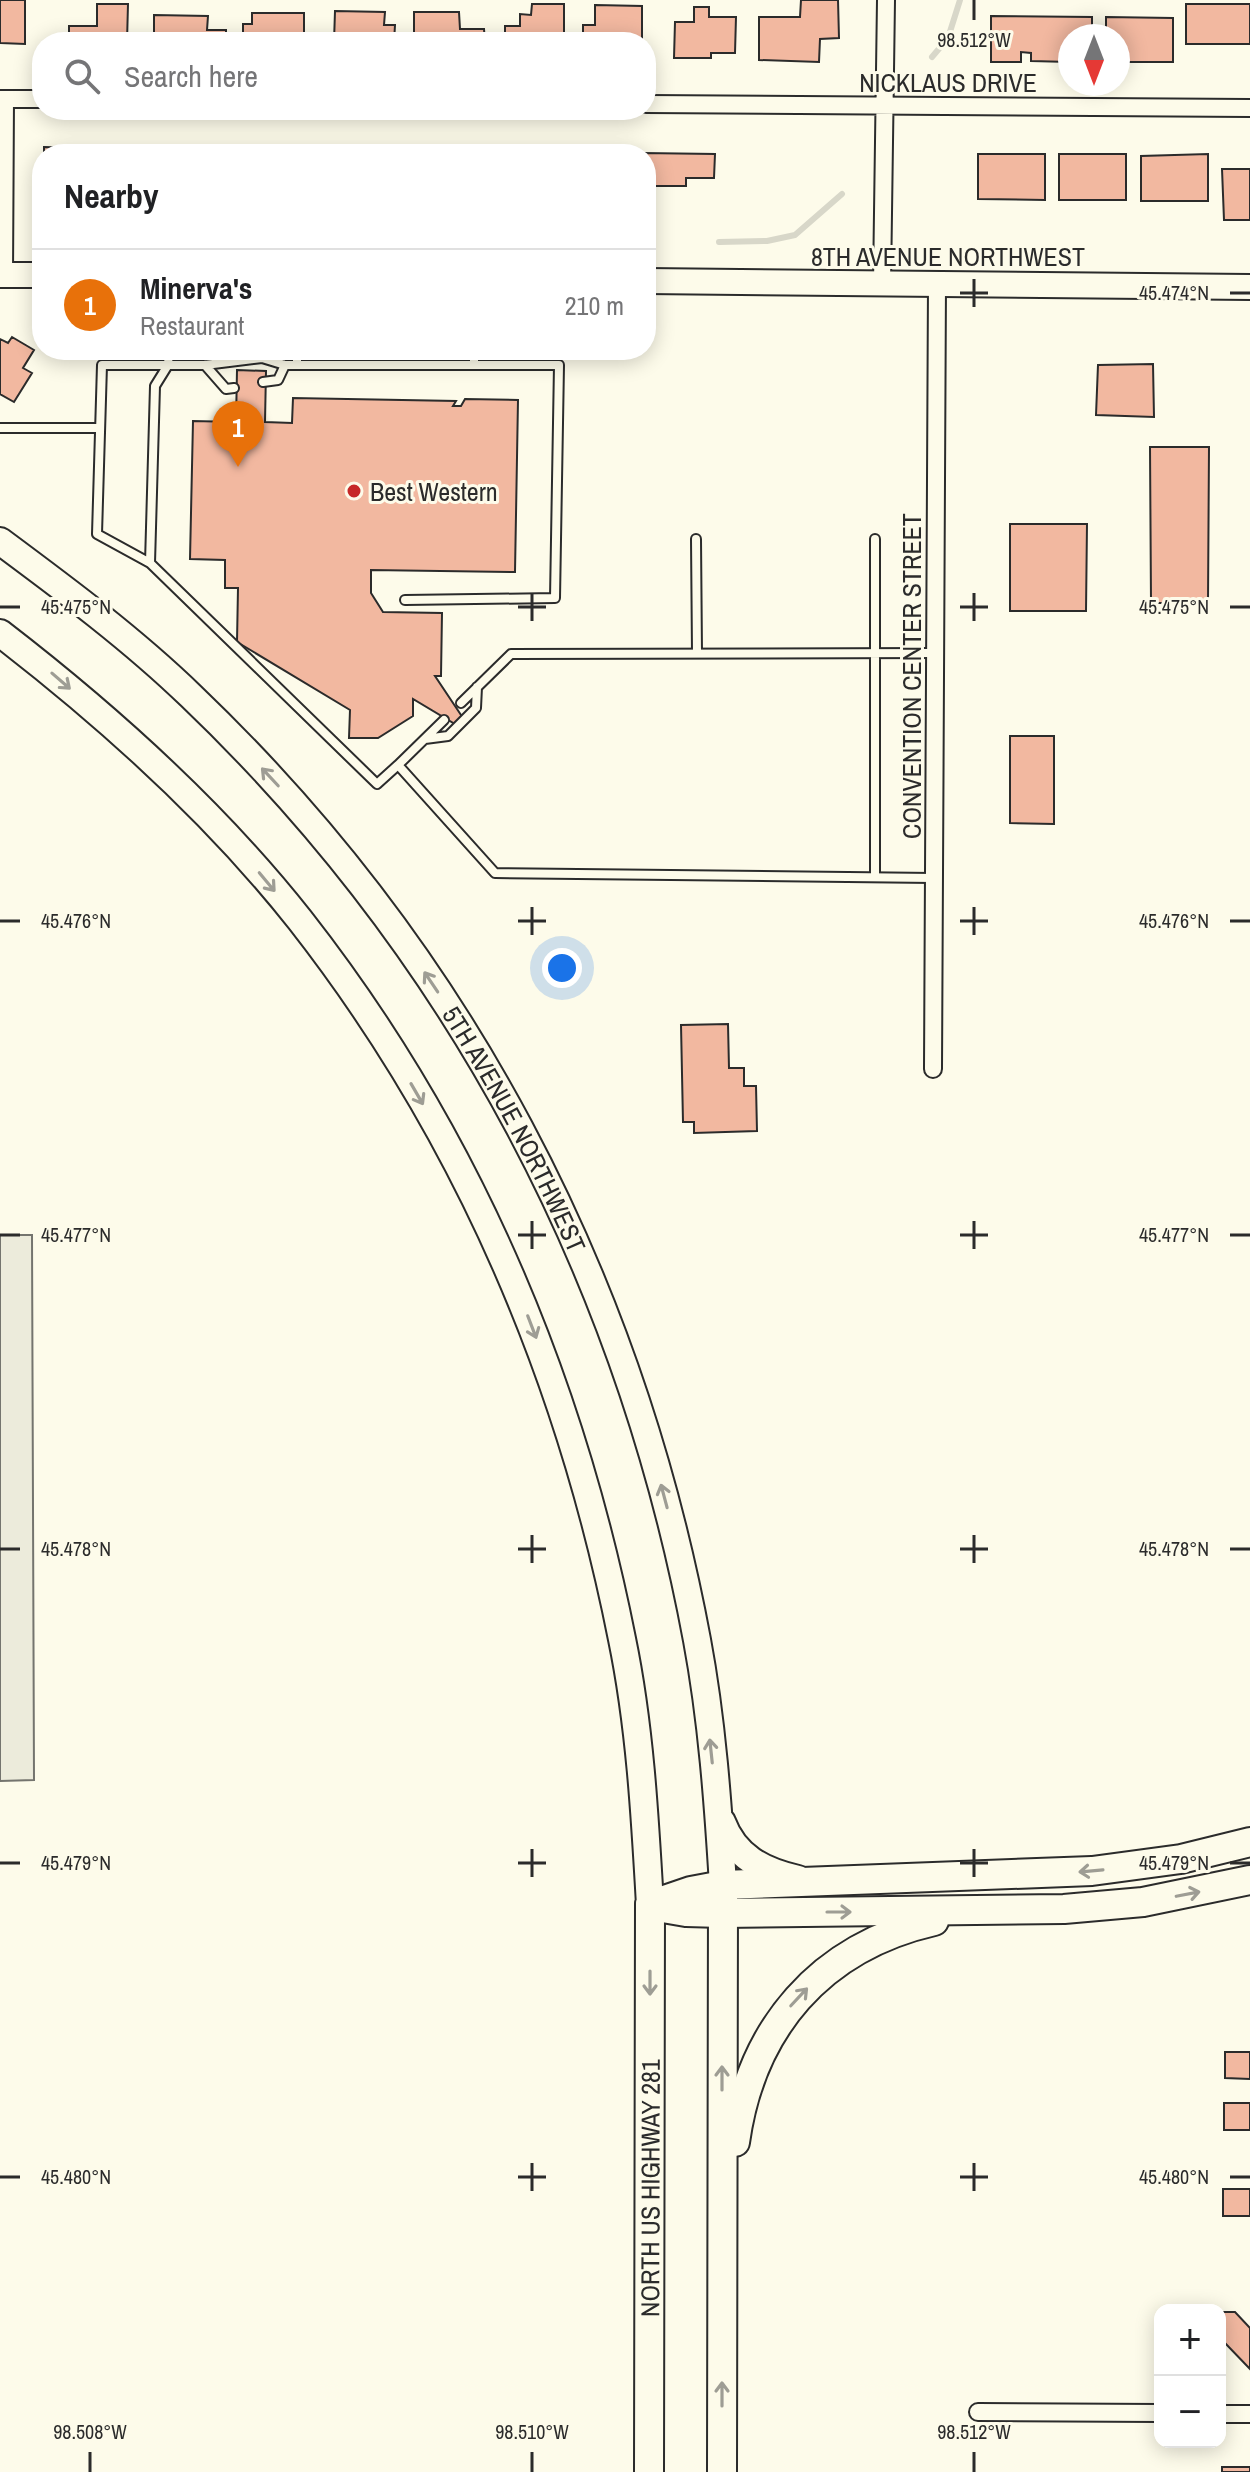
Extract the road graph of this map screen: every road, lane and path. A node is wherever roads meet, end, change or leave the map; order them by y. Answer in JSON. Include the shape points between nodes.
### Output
{"nodes":[{"id":1,"x":886,"y":0,"type":"edge"},
{"id":2,"x":2,"y":99,"type":"edge"},
{"id":3,"x":32,"y":99,"type":"edge"},
{"id":4,"x":656,"y":104,"type":"edge"},
{"id":5,"x":885,"y":105,"type":"junction"},
{"id":6,"x":1250,"y":108,"type":"edge"},
{"id":7,"x":2,"y":275,"type":"edge"},
{"id":8,"x":32,"y":275,"type":"edge"},
{"id":9,"x":656,"y":281,"type":"edge"},
{"id":10,"x":882,"y":284,"type":"junction"},
{"id":11,"x":937,"y":284,"type":"junction"},
{"id":12,"x":1250,"y":287,"type":"edge"},
{"id":13,"x":168,"y":360,"type":"edge"},
{"id":14,"x":246,"y":360,"type":"edge"},
{"id":15,"x":269,"y":360,"type":"edge"},
{"id":16,"x":297,"y":360,"type":"edge"},
{"id":17,"x":474,"y":360,"type":"edge"},
{"id":18,"x":168,"y":365,"type":"junction"},
{"id":19,"x":205,"y":365,"type":"junction"},
{"id":20,"x":285,"y":365,"type":"junction"},
{"id":21,"x":297,"y":365,"type":"junction"},
{"id":22,"x":474,"y":365,"type":"junction"},
{"id":23,"x":263,"y":382,"type":"dead end"},
{"id":24,"x":234,"y":388,"type":"dead end"},
{"id":25,"x":0,"y":428,"type":"edge"},
{"id":26,"x":100,"y":428,"type":"junction"},
{"id":27,"x":696,"y":539,"type":"dead end"},
{"id":28,"x":875,"y":539,"type":"dead end"},
{"id":29,"x":0,"y":541,"type":"edge"},
{"id":30,"x":150,"y":563,"type":"junction"},
{"id":31,"x":405,"y":600,"type":"dead end"},
{"id":32,"x":0,"y":633,"type":"edge"},
{"id":33,"x":697,"y":653,"type":"junction"},
{"id":34,"x":875,"y":653,"type":"junction"},
{"id":35,"x":935,"y":653,"type":"junction"},
{"id":36,"x":477,"y":687,"type":"junction"},
{"id":37,"x":461,"y":703,"type":"dead end"},
{"id":38,"x":444,"y":720,"type":"dead end"},
{"id":39,"x":424,"y":739,"type":"junction"},
{"id":40,"x":398,"y":765,"type":"junction"},
{"id":41,"x":875,"y":877,"type":"junction"},
{"id":42,"x":934,"y":878,"type":"junction"},
{"id":43,"x":933,"y":1069,"type":"dead end"},
{"id":44,"x":717,"y":1800,"type":"junction"},
{"id":45,"x":1250,"y":1842,"type":"edge"},
{"id":46,"x":1250,"y":1880,"type":"edge"},
{"id":47,"x":809,"y":1882,"type":"junction"},
{"id":48,"x":722,"y":1899,"type":"junction"},
{"id":49,"x":650,"y":1905,"type":"junction"},
{"id":50,"x":1027,"y":1911,"type":"junction"},
{"id":51,"x":722,"y":2282,"type":"junction"},
{"id":52,"x":978,"y":2412,"type":"dead end"},
{"id":53,"x":1154,"y":2413,"type":"edge"},
{"id":54,"x":1226,"y":2414,"type":"edge"},
{"id":55,"x":1250,"y":2414,"type":"edge"},
{"id":56,"x":649,"y":2472,"type":"edge"},
{"id":57,"x":722,"y":2472,"type":"edge"}],
"edges":[{"from":1,"to":5,"type":"street"},
{"from":2,"to":3,"type":"street"},
{"from":2,"to":7,"type":"street"},
{"from":4,"to":5,"type":"street","name":"NICKLAUS DRIVE"},
{"from":5,"to":6,"type":"street","name":"NICKLAUS DRIVE"},
{"from":5,"to":10,"type":"street"},
{"from":7,"to":8,"type":"main road"},
{"from":9,"to":10,"type":"main road","name":"8TH AVENUE NORTHWEST"},
{"from":10,"to":11,"type":"main road","name":"8TH AVENUE NORTHWEST"},
{"from":11,"to":12,"type":"main road","name":"8TH AVENUE NORTHWEST"},
{"from":11,"to":35,"type":"street","name":"CONVENTION CENTER STREET"},
{"from":13,"to":18,"type":"lane"},
{"from":14,"to":19,"type":"lane"},
{"from":15,"to":20,"type":"lane"},
{"from":16,"to":21,"type":"lane"},
{"from":17,"to":22,"type":"lane"},
{"from":18,"to":19,"type":"lane"},
{"from":18,"to":26,"type":"lane","via":[[102,365]]},
{"from":18,"to":30,"type":"lane","via":[[155,386]]},
{"from":19,"to":24,"type":"lane","via":[[226,389]]},
{"from":20,"to":21,"type":"lane"},
{"from":20,"to":23,"type":"lane","via":[[278,380]]},
{"from":21,"to":22,"type":"lane"},
{"from":22,"to":31,"type":"lane","via":[[559,365],[555,598]]},
{"from":25,"to":26,"type":"lane"},
{"from":26,"to":30,"type":"lane","via":[[97,534]]},
{"from":27,"to":33,"type":"lane"},
{"from":28,"to":34,"type":"lane"},
{"from":44,"to":29,"type":"main road","name":"5TH AVENUE NORTHWEST","one_way":true,"via":[[686,1588],[624,1361],[541,1166],[472,1042],[393,925],[246,751],[141,651]]},
{"from":30,"to":40,"type":"lane","via":[[377,784]]},
{"from":32,"to":49,"type":"main road","one_way":true,"via":[[157,765],[258,871],[334,966],[465,1178],[522,1298],[562,1405],[598,1527],[625,1658],[644,1802]]},
{"from":33,"to":34,"type":"lane"},
{"from":33,"to":36,"type":"lane","via":[[511,654]]},
{"from":34,"to":35,"type":"lane"},
{"from":34,"to":41,"type":"lane"},
{"from":35,"to":42,"type":"street","name":"CONVENTION CENTER STREET"},
{"from":36,"to":37,"type":"lane"},
{"from":36,"to":39,"type":"lane","via":[[476,708],[448,736]]},
{"from":38,"to":39,"type":"lane"},
{"from":39,"to":40,"type":"lane"},
{"from":40,"to":41,"type":"lane","via":[[495,873]]},
{"from":41,"to":42,"type":"lane"},
{"from":42,"to":43,"type":"street","name":"CONVENTION CENTER STREET"},
{"from":44,"to":47,"type":"main road","via":[[723,1826],[742,1854],[775,1874]]},
{"from":44,"to":48,"type":"main road","name":"5TH AVENUE NORTHWEST"},
{"from":45,"to":47,"type":"highway","one_way":true,"via":[[1181,1859],[1092,1871]]},
{"from":50,"to":46,"type":"highway","one_way":true,"via":[[1143,1902]]},
{"from":47,"to":48,"type":"highway"},
{"from":48,"to":49,"type":"highway","via":[[686,1912]]},
{"from":48,"to":50,"type":"highway","one_way":true},
{"from":51,"to":48,"type":"highway","one_way":true},
{"from":49,"to":56,"type":"highway","name":"NORTH US HIGHWAY 281","one_way":true},
{"from":51,"to":50,"type":"highway","one_way":true,"via":[[740,2112],[757,2059],[789,2008],[827,1971],[879,1938],[939,1920]]},
{"from":57,"to":51,"type":"highway","one_way":true},
{"from":52,"to":53,"type":"street"},
{"from":54,"to":55,"type":"street"}]}
